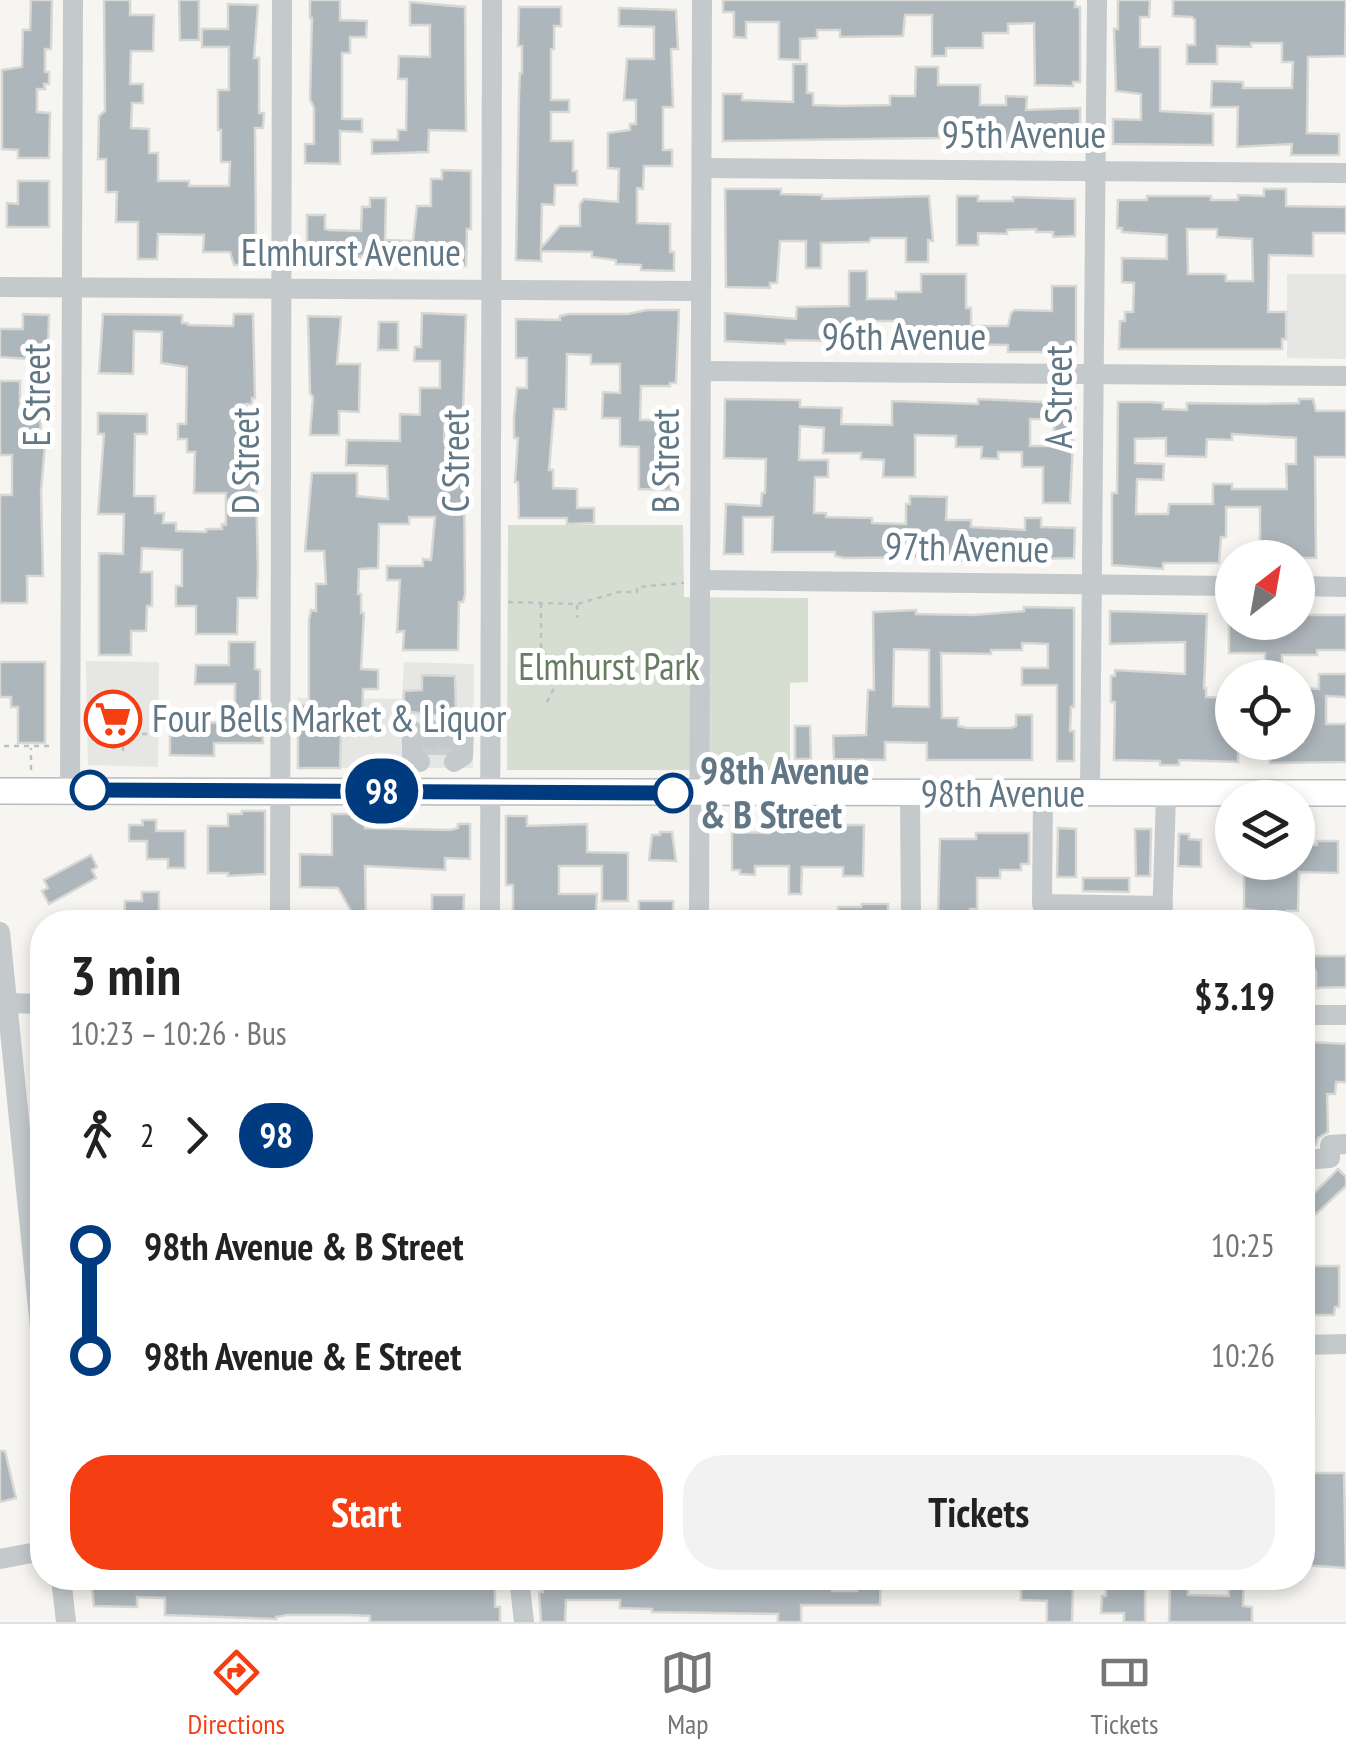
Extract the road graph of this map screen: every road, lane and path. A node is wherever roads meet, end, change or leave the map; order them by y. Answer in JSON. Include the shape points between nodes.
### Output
{"nodes":[{"id":1,"x":73,"y":0,"type":"edge"},
{"id":2,"x":282,"y":0,"type":"edge"},
{"id":3,"x":492,"y":0,"type":"edge"},
{"id":4,"x":702,"y":0,"type":"edge"},
{"id":5,"x":1097,"y":0,"type":"edge"},
{"id":6,"x":702,"y":168,"type":"junction"},
{"id":7,"x":1095,"y":170,"type":"junction"},
{"id":8,"x":1346,"y":173,"type":"edge"},
{"id":9,"x":0,"y":286,"type":"edge"},
{"id":10,"x":72,"y":287,"type":"junction"},
{"id":11,"x":282,"y":288,"type":"junction"},
{"id":12,"x":492,"y":289,"type":"junction"},
{"id":13,"x":702,"y":291,"type":"junction"},
{"id":14,"x":702,"y":371,"type":"junction"},
{"id":15,"x":1094,"y":374,"type":"junction"},
{"id":16,"x":1346,"y":376,"type":"edge"},
{"id":17,"x":701,"y":580,"type":"junction"},
{"id":18,"x":1092,"y":584,"type":"junction"},
{"id":19,"x":1215,"y":586,"type":"edge"},
{"id":20,"x":1315,"y":586,"type":"edge"},
{"id":21,"x":1346,"y":586,"type":"edge"},
{"id":22,"x":491,"y":602,"type":"junction"},
{"id":23,"x":541,"y":603,"type":"junction"},
{"id":24,"x":577,"y":604,"type":"junction"},
{"id":25,"x":577,"y":618,"type":"dead end"},
{"id":26,"x":546,"y":704,"type":"dead end"},
{"id":27,"x":132,"y":734,"type":"dead end"},
{"id":28,"x":156,"y":734,"type":"dead end"},
{"id":29,"x":123,"y":736,"type":"dead end"},
{"id":30,"x":4,"y":746,"type":"dead end"},
{"id":31,"x":31,"y":746,"type":"junction"},
{"id":32,"x":71,"y":747,"type":"junction"},
{"id":33,"x":123,"y":753,"type":"dead end"},
{"id":34,"x":31,"y":790,"type":"junction"},
{"id":35,"x":70,"y":790,"type":"junction"},
{"id":36,"x":0,"y":791,"type":"edge"},
{"id":37,"x":280,"y":791,"type":"junction"},
{"id":38,"x":490,"y":792,"type":"junction"},
{"id":39,"x":700,"y":793,"type":"junction"},
{"id":40,"x":1346,"y":793,"type":"edge"},
{"id":41,"x":910,"y":794,"type":"junction"},
{"id":42,"x":1042,"y":794,"type":"junction"},
{"id":43,"x":1090,"y":794,"type":"junction"},
{"id":44,"x":1166,"y":795,"type":"junction"},
{"id":45,"x":280,"y":910,"type":"edge"},
{"id":46,"x":490,"y":910,"type":"edge"},
{"id":47,"x":699,"y":910,"type":"edge"},
{"id":48,"x":911,"y":910,"type":"edge"},
{"id":49,"x":1114,"y":910,"type":"edge"},
{"id":50,"x":1162,"y":910,"type":"edge"},
{"id":51,"x":0,"y":932,"type":"edge"},
{"id":52,"x":8,"y":1003,"type":"junction"},
{"id":53,"x":30,"y":1004,"type":"edge"},
{"id":54,"x":1315,"y":1015,"type":"edge"},
{"id":55,"x":1346,"y":1015,"type":"edge"},
{"id":56,"x":1346,"y":1144,"type":"edge"},
{"id":57,"x":1315,"y":1159,"type":"edge"},
{"id":58,"x":30,"y":1219,"type":"edge"},
{"id":59,"x":1346,"y":1344,"type":"edge"},
{"id":60,"x":1315,"y":1345,"type":"edge"},
{"id":61,"x":30,"y":1553,"type":"edge"},
{"id":62,"x":0,"y":1559,"type":"edge"},
{"id":63,"x":62,"y":1590,"type":"edge"},
{"id":64,"x":520,"y":1590,"type":"edge"},
{"id":65,"x":66,"y":1622,"type":"edge"},
{"id":66,"x":524,"y":1622,"type":"edge"}],
"edges":[{"from":1,"to":10,"type":"street","name":"E Street"},
{"from":2,"to":11,"type":"street","name":"D Street"},
{"from":3,"to":12,"type":"street","name":"C Street"},
{"from":4,"to":6,"type":"street","name":"B Street"},
{"from":5,"to":7,"type":"street","name":"A Street"},
{"from":6,"to":7,"type":"street","name":"95th Avenue"},
{"from":6,"to":13,"type":"street","name":"B Street"},
{"from":7,"to":8,"type":"street","name":"95th Avenue"},
{"from":7,"to":15,"type":"street","name":"A Street"},
{"from":9,"to":10,"type":"street","name":"Elmhurst Avenue"},
{"from":10,"to":11,"type":"street","name":"Elmhurst Avenue"},
{"from":10,"to":32,"type":"street","name":"E Street"},
{"from":11,"to":12,"type":"street","name":"Elmhurst Avenue"},
{"from":11,"to":37,"type":"street","name":"D Street"},
{"from":12,"to":13,"type":"street","name":"Elmhurst Avenue"},
{"from":12,"to":22,"type":"street","name":"C Street"},
{"from":13,"to":14,"type":"street","name":"B Street"},
{"from":14,"to":15,"type":"street","name":"96th Avenue"},
{"from":14,"to":17,"type":"street","name":"B Street"},
{"from":15,"to":16,"type":"street","name":"96th Avenue"},
{"from":15,"to":18,"type":"street","name":"A Street"},
{"from":17,"to":18,"type":"street","name":"97th Avenue"},
{"from":17,"to":24,"type":"path"},
{"from":17,"to":39,"type":"street","name":"B Street"},
{"from":18,"to":19,"type":"street","name":"97th Avenue"},
{"from":18,"to":43,"type":"street","name":"A Street"},
{"from":20,"to":21,"type":"street"},
{"from":22,"to":23,"type":"path"},
{"from":22,"to":38,"type":"street","name":"C Street"},
{"from":23,"to":24,"type":"path"},
{"from":23,"to":26,"type":"path","via":[[541,646],[557,682]]},
{"from":24,"to":25,"type":"path"},
{"from":27,"to":28,"type":"path"},
{"from":29,"to":33,"type":"path"},
{"from":30,"to":31,"type":"path"},
{"from":31,"to":32,"type":"path"},
{"from":31,"to":34,"type":"path"},
{"from":32,"to":35,"type":"street","name":"E Street"},
{"from":34,"to":35,"type":"main road","name":"98th Avenue"},
{"from":34,"to":36,"type":"main road","name":"98th Avenue"},
{"from":35,"to":37,"type":"main road","name":"98th Avenue"},
{"from":37,"to":38,"type":"main road","name":"98th Avenue"},
{"from":37,"to":45,"type":"street","name":"D Street"},
{"from":38,"to":39,"type":"main road","name":"98th Avenue"},
{"from":38,"to":46,"type":"street","name":"C Street"},
{"from":39,"to":41,"type":"main road","name":"98th Avenue"},
{"from":39,"to":47,"type":"street","name":"B Street"},
{"from":40,"to":44,"type":"main road","name":"98th Avenue"},
{"from":41,"to":42,"type":"main road","name":"98th Avenue"},
{"from":41,"to":48,"type":"street"},
{"from":42,"to":43,"type":"main road","name":"98th Avenue"},
{"from":42,"to":49,"type":"street","via":[[1042,904]]},
{"from":43,"to":44,"type":"main road","name":"98th Avenue"},
{"from":44,"to":50,"type":"street"},
{"from":51,"to":52,"type":"street"},
{"from":52,"to":53,"type":"street"},
{"from":52,"to":58,"type":"street"},
{"from":54,"to":55,"type":"street"},
{"from":56,"to":57,"type":"street","via":[[1330,1145],[1330,1158]]},
{"from":59,"to":60,"type":"street"},
{"from":61,"to":62,"type":"street"},
{"from":63,"to":65,"type":"street"},
{"from":64,"to":66,"type":"street"}]}
